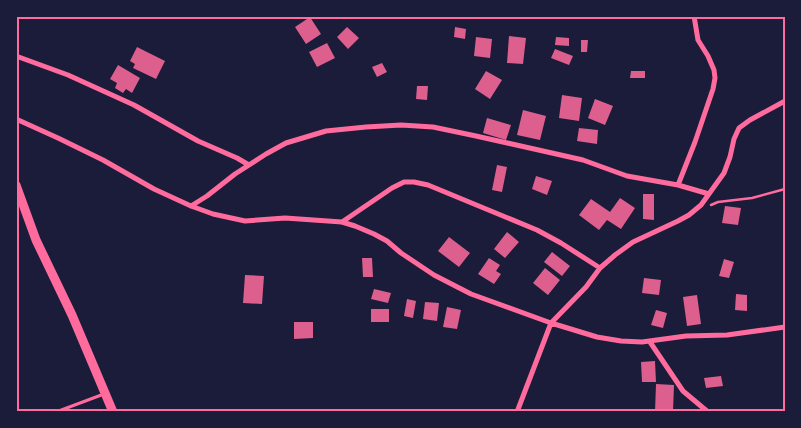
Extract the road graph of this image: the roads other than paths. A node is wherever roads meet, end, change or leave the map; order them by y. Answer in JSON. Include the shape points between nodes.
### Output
{"nodes":[{"id":1,"x":694,"y":16,"type":"edge"},
{"id":2,"x":16,"y":56,"type":"edge"},
{"id":3,"x":785,"y":101,"type":"edge"},
{"id":4,"x":16,"y":119,"type":"edge"},
{"id":5,"x":249,"y":165,"type":"junction"},
{"id":6,"x":16,"y":185,"type":"edge"},
{"id":7,"x":678,"y":185,"type":"junction"},
{"id":8,"x":709,"y":194,"type":"junction"},
{"id":9,"x":191,"y":206,"type":"junction"},
{"id":10,"x":342,"y":222,"type":"junction"},
{"id":11,"x":600,"y":268,"type":"junction"},
{"id":12,"x":551,"y":324,"type":"junction"},
{"id":13,"x":785,"y":328,"type":"edge"},
{"id":14,"x":650,"y":342,"type":"junction"},
{"id":15,"x":104,"y":394,"type":"junction"},
{"id":16,"x":56,"y":412,"type":"edge"},
{"id":17,"x":113,"y":412,"type":"edge"},
{"id":18,"x":518,"y":412,"type":"edge"},
{"id":19,"x":708,"y":412,"type":"edge"}],
"edges":[{"from":1,"to":7,"type":"street","via":[[698,40],[715,78]]},
{"from":2,"to":5,"type":"street","via":[[128,102]]},
{"from":3,"to":8,"type":"street","via":[[740,128],[724,173]]},
{"from":4,"to":9,"type":"street"},
{"from":5,"to":7,"type":"street","via":[[286,144],[326,131],[402,125],[433,127],[583,160],[627,176]]},
{"from":5,"to":9,"type":"street"},
{"from":6,"to":15,"type":"main road","via":[[36,240],[72,315]]},
{"from":7,"to":8,"type":"street"},
{"from":8,"to":11,"type":"street","via":[[689,215],[633,242]]},
{"from":9,"to":10,"type":"street","via":[[245,221],[285,218]]},
{"from":10,"to":11,"type":"street","via":[[392,188],[404,182],[414,182],[437,188],[537,230]]},
{"from":10,"to":12,"type":"street","via":[[387,241],[434,275],[471,294]]},
{"from":11,"to":12,"type":"street"},
{"from":12,"to":14,"type":"street","via":[[597,337]]},
{"from":12,"to":18,"type":"street"},
{"from":13,"to":14,"type":"street"},
{"from":14,"to":19,"type":"street","via":[[683,391]]},
{"from":15,"to":16,"type":"lane"},
{"from":15,"to":17,"type":"main road"}]}
